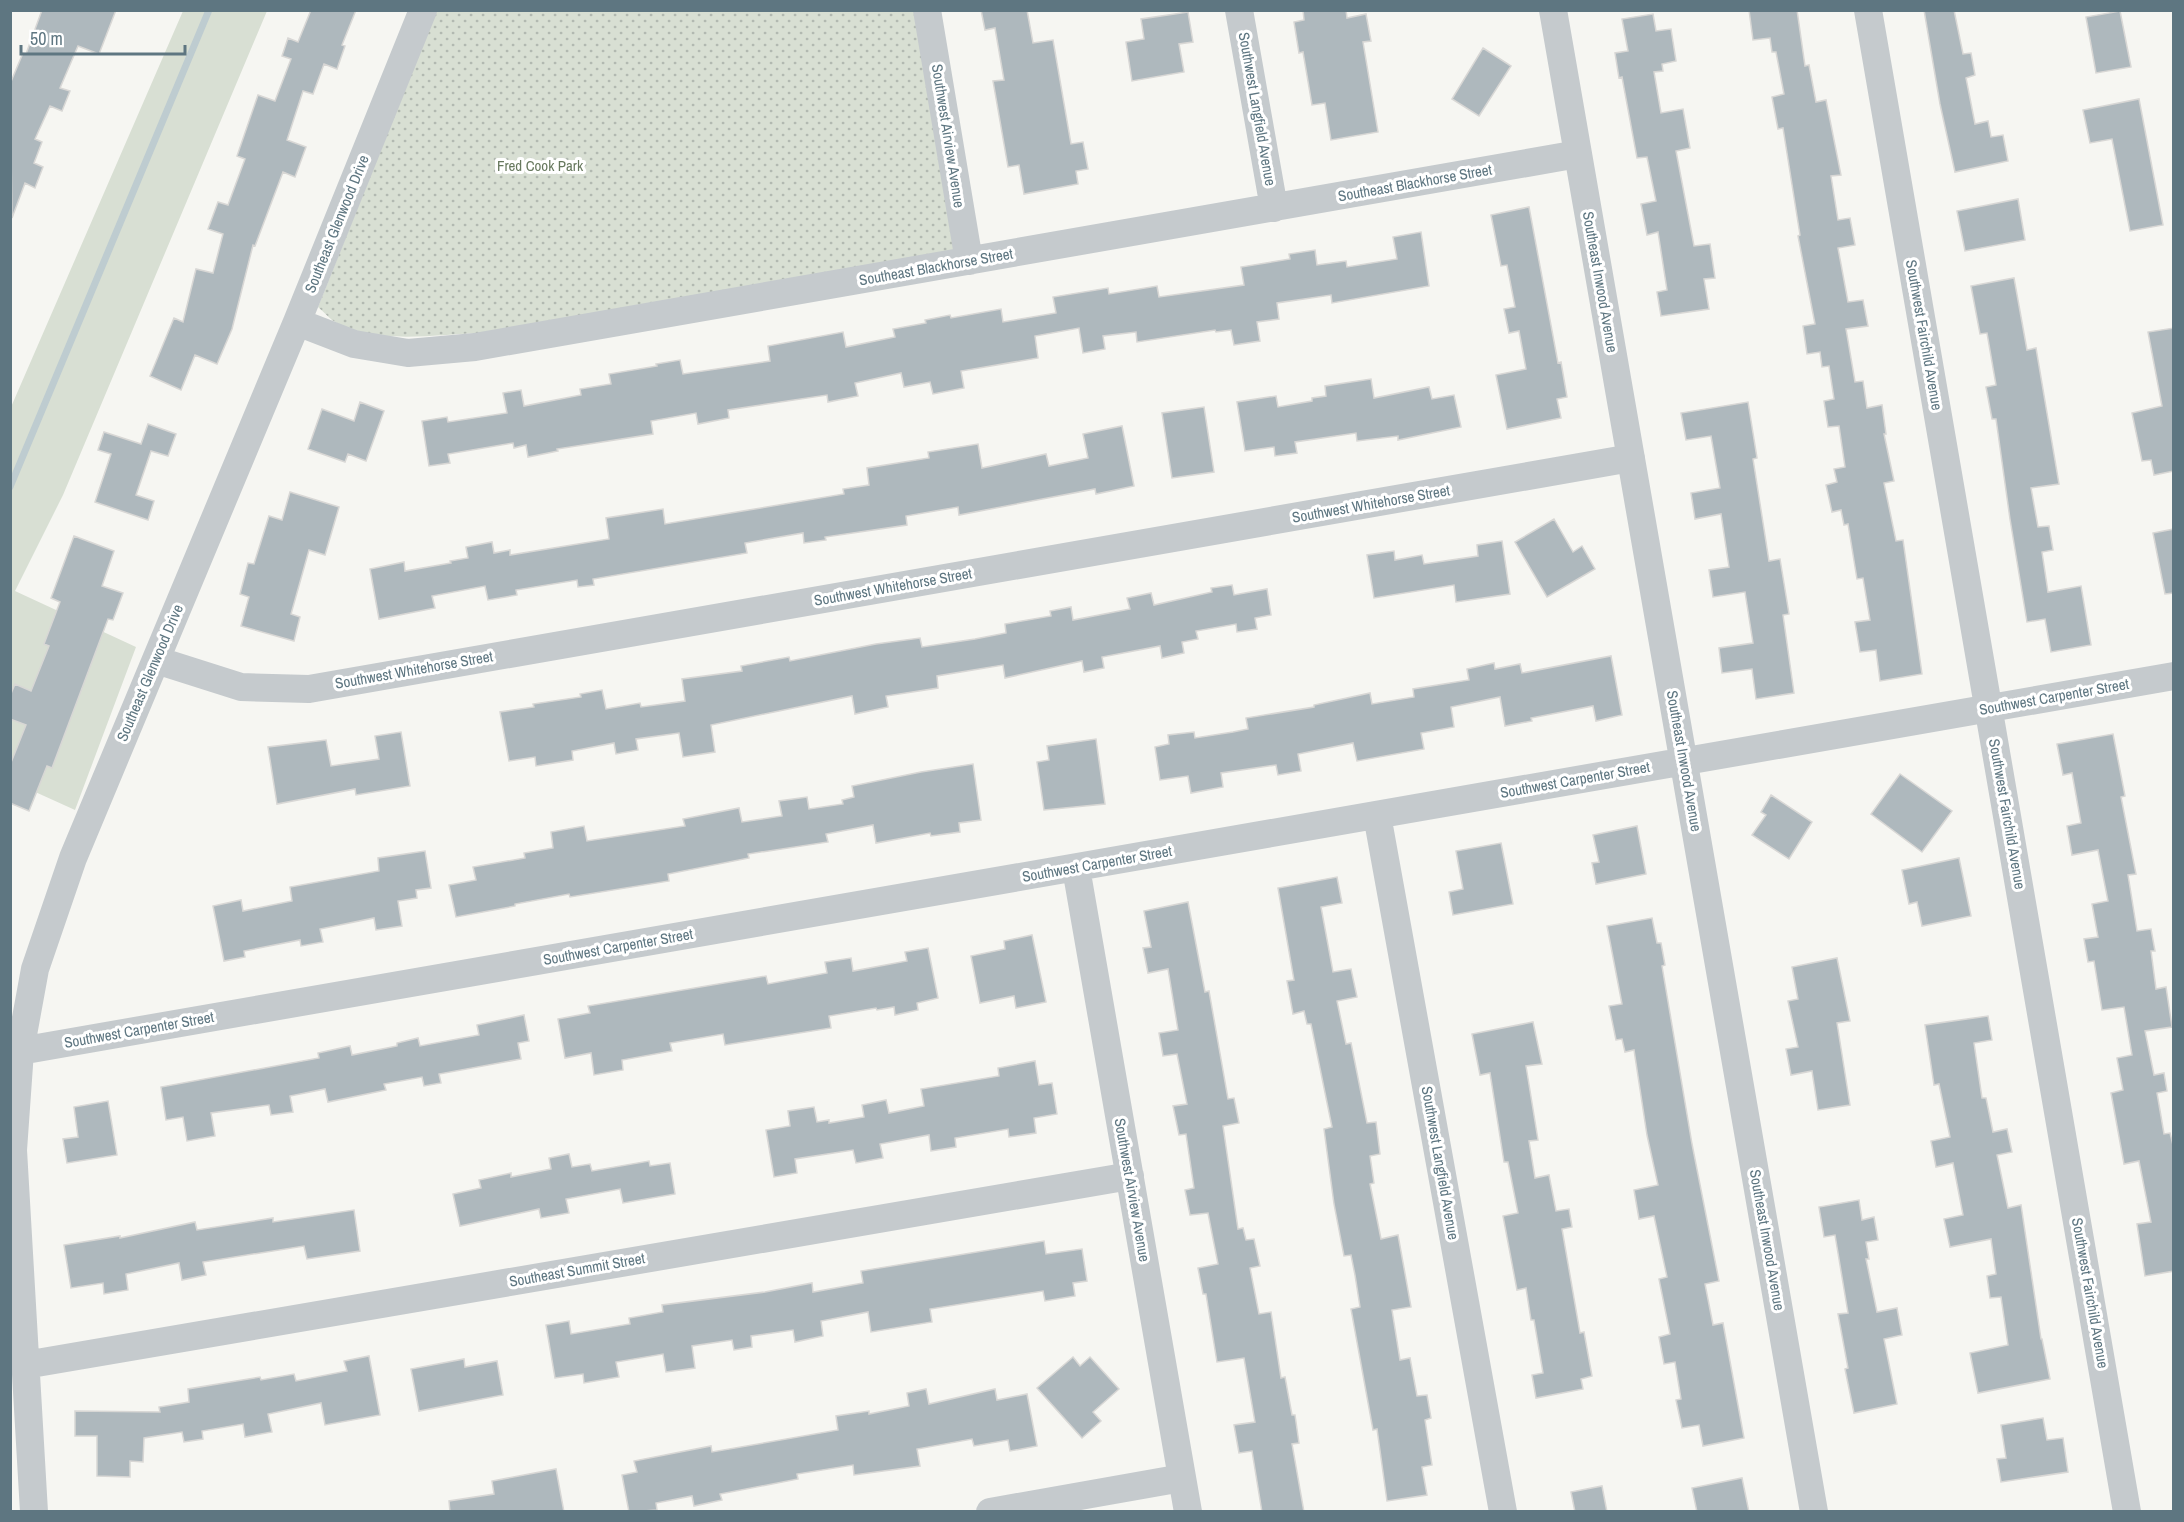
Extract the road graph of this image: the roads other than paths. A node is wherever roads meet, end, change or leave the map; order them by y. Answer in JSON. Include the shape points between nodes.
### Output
{"nodes":[{"id":1,"x":423,"y":10,"type":"edge"},
{"id":2,"x":927,"y":10,"type":"edge"},
{"id":3,"x":1239,"y":10,"type":"edge"},
{"id":4,"x":1553,"y":10,"type":"edge"},
{"id":5,"x":1868,"y":10,"type":"edge"},
{"id":6,"x":1578,"y":154,"type":"junction"},
{"id":7,"x":1274,"y":208,"type":"junction"},
{"id":8,"x":969,"y":261,"type":"junction"},
{"id":9,"x":297,"y":322,"type":"junction"},
{"id":10,"x":1632,"y":458,"type":"junction"},
{"id":11,"x":156,"y":660,"type":"junction"},
{"id":12,"x":2174,"y":676,"type":"edge"},
{"id":13,"x":1989,"y":709,"type":"junction"},
{"id":14,"x":1683,"y":760,"type":"junction"},
{"id":15,"x":1377,"y":815,"type":"junction"},
{"id":16,"x":1076,"y":868,"type":"junction"},
{"id":17,"x":20,"y":1051,"type":"junction"},
{"id":18,"x":1130,"y":1176,"type":"junction"},
{"id":19,"x":25,"y":1365,"type":"junction"},
{"id":20,"x":1182,"y":1478,"type":"junction"},
{"id":21,"x":34,"y":1512,"type":"edge"},
{"id":22,"x":990,"y":1512,"type":"edge"},
{"id":23,"x":1188,"y":1512,"type":"edge"},
{"id":24,"x":1503,"y":1512,"type":"edge"},
{"id":25,"x":1814,"y":1512,"type":"edge"},
{"id":26,"x":2127,"y":1512,"type":"edge"}],
"edges":[{"from":1,"to":9,"type":"street","name":"Southeast Glenwood Drive"},
{"from":2,"to":8,"type":"street","name":"Southwest Airview Avenue"},
{"from":3,"to":7,"type":"street","name":"Southwest Langfield Avenue"},
{"from":4,"to":6,"type":"street","name":"Southeast Inwood Avenue"},
{"from":5,"to":13,"type":"street","name":"Southwest Fairchild Avenue"},
{"from":6,"to":7,"type":"street","name":"Southeast Blackhorse Street"},
{"from":6,"to":10,"type":"street","name":"Southeast Inwood Avenue"},
{"from":7,"to":8,"type":"street","name":"Southeast Blackhorse Street"},
{"from":8,"to":9,"type":"street","name":"Southeast Blackhorse Street","via":[[442,350],[408,353],[354,344]]},
{"from":9,"to":11,"type":"street","name":"Southeast Glenwood Drive"},
{"from":10,"to":11,"type":"street","name":"Southwest Whitehorse Street","via":[[309,689],[242,687]]},
{"from":10,"to":14,"type":"street","name":"Southeast Inwood Avenue"},
{"from":11,"to":17,"type":"street","name":"Southeast Glenwood Drive","via":[[73,858],[35,969]]},
{"from":12,"to":13,"type":"street","name":"Southwest Carpenter Street"},
{"from":13,"to":14,"type":"street","name":"Southwest Carpenter Street"},
{"from":13,"to":26,"type":"street","name":"Southwest Fairchild Avenue"},
{"from":14,"to":15,"type":"street","name":"Southwest Carpenter Street"},
{"from":14,"to":25,"type":"street","name":"Southeast Inwood Avenue"},
{"from":15,"to":16,"type":"street","name":"Southwest Carpenter Street"},
{"from":15,"to":24,"type":"street","name":"Southwest Langfield Avenue"},
{"from":16,"to":17,"type":"street","name":"Southwest Carpenter Street"},
{"from":16,"to":18,"type":"street","name":"Southwest Airview Avenue"},
{"from":17,"to":19,"type":"street","name":"Southeast Glenwood Drive","via":[[13,1150]]},
{"from":18,"to":19,"type":"street","name":"Southeast Summit Street"},
{"from":18,"to":20,"type":"street","name":"Southwest Airview Avenue"},
{"from":19,"to":21,"type":"street","name":"Southeast Glenwood Drive"},
{"from":20,"to":22,"type":"street"},
{"from":20,"to":23,"type":"street","name":"Southwest Airview Avenue"}]}
